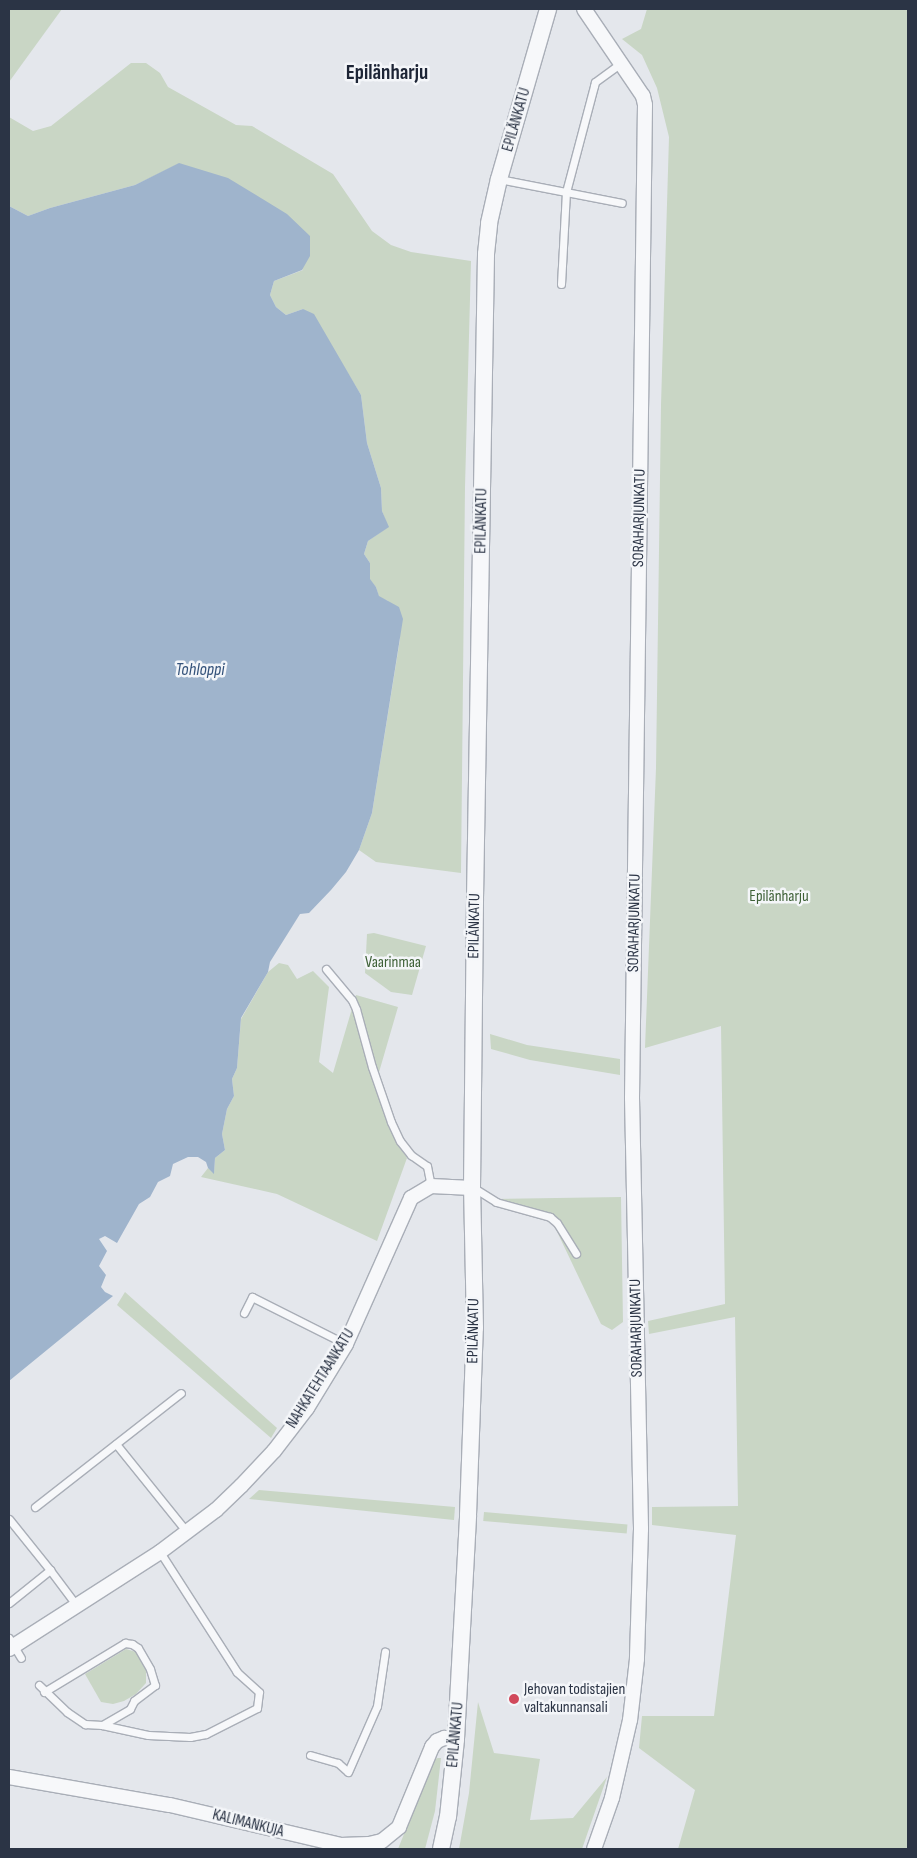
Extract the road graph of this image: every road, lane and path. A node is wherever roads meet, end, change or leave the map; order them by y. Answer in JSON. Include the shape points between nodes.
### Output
{"nodes":[{"id":1,"x":548,"y":9,"type":"edge"},
{"id":2,"x":584,"y":9,"type":"edge"},
{"id":3,"x":621,"y":64,"type":"junction"},
{"id":4,"x":499,"y":179,"type":"junction"},
{"id":5,"x":566,"y":192,"type":"junction"},
{"id":6,"x":622,"y":203,"type":"dead end"},
{"id":7,"x":561,"y":284,"type":"dead end"},
{"id":8,"x":326,"y":969,"type":"dead end"},
{"id":9,"x":431,"y":1186,"type":"junction"},
{"id":10,"x":472,"y":1188,"type":"junction"},
{"id":11,"x":576,"y":1253,"type":"dead end"},
{"id":12,"x":244,"y":1313,"type":"dead end"},
{"id":13,"x":346,"y":1344,"type":"junction"},
{"id":14,"x":182,"y":1393,"type":"dead end"},
{"id":15,"x":116,"y":1444,"type":"junction"},
{"id":16,"x":35,"y":1508,"type":"dead end"},
{"id":17,"x":9,"y":1519,"type":"edge"},
{"id":18,"x":187,"y":1533,"type":"junction"},
{"id":19,"x":160,"y":1552,"type":"junction"},
{"id":20,"x":50,"y":1570,"type":"junction"},
{"id":21,"x":9,"y":1604,"type":"edge"},
{"id":22,"x":77,"y":1606,"type":"junction"},
{"id":23,"x":13,"y":1648,"type":"edge"},
{"id":24,"x":386,"y":1652,"type":"dead end"},
{"id":25,"x":39,"y":1685,"type":"dead end"},
{"id":26,"x":44,"y":1692,"type":"junction"},
{"id":27,"x":102,"y":1725,"type":"junction"},
{"id":28,"x":456,"y":1739,"type":"junction"},
{"id":29,"x":310,"y":1755,"type":"dead end"},
{"id":30,"x":9,"y":1777,"type":"edge"},
{"id":31,"x":341,"y":1847,"type":"edge"},
{"id":32,"x":441,"y":1849,"type":"edge"},
{"id":33,"x":594,"y":1849,"type":"edge"}],
"edges":[{"from":1,"to":4,"type":"street","name":"EPILÄNKATU"},
{"from":2,"to":3,"type":"street","name":"SORAHARJUNKATU"},
{"from":3,"to":5,"type":"lane","via":[[595,82]]},
{"from":3,"to":33,"type":"street","name":"SORAHARJUNKATU","via":[[646,105],[632,1098],[641,1529],[637,1659],[630,1720],[612,1798]]},
{"from":4,"to":5,"type":"lane"},
{"from":4,"to":10,"type":"street","name":"EPILÄNKATU","via":[[489,223],[486,270]]},
{"from":5,"to":6,"type":"lane"},
{"from":5,"to":7,"type":"lane"},
{"from":8,"to":9,"type":"lane","via":[[352,1000],[391,1122],[411,1155],[427,1166]]},
{"from":9,"to":10,"type":"street"},
{"from":9,"to":13,"type":"street","name":"NAHKATEHTAANKATU","via":[[414,1194],[406,1205]]},
{"from":10,"to":11,"type":"lane","via":[[496,1202],[550,1217]]},
{"from":10,"to":28,"type":"street","name":"EPILÄNKATU","via":[[475,1338]]},
{"from":12,"to":13,"type":"lane","via":[[252,1297]]},
{"from":13,"to":18,"type":"street","name":"NAHKATEHTAANKATU","via":[[307,1408],[274,1451],[216,1510]]},
{"from":14,"to":15,"type":"lane"},
{"from":15,"to":16,"type":"lane"},
{"from":15,"to":18,"type":"lane"},
{"from":17,"to":20,"type":"lane"},
{"from":18,"to":19,"type":"street","name":"NAHKATEHTAANKATU"},
{"from":19,"to":22,"type":"street","name":"NAHKATEHTAANKATU"},
{"from":19,"to":27,"type":"lane","via":[[237,1672],[259,1692],[257,1708],[206,1734],[190,1737],[148,1735]]},
{"from":20,"to":21,"type":"lane"},
{"from":20,"to":22,"type":"lane"},
{"from":22,"to":23,"type":"street","name":"NAHKATEHTAANKATU"},
{"from":24,"to":29,"type":"lane","via":[[377,1706],[348,1772],[338,1763]]},
{"from":25,"to":26,"type":"lane"},
{"from":26,"to":27,"type":"lane","via":[[85,1724]]},
{"from":26,"to":27,"type":"lane","via":[[125,1643],[132,1644],[138,1648],[150,1669],[155,1685],[134,1701],[130,1709]]},
{"from":28,"to":31,"type":"street","name":"KALIMANKUJA","via":[[444,1738],[432,1747],[399,1827],[392,1835],[382,1841]]},
{"from":28,"to":32,"type":"street","name":"EPILÄNKATU","via":[[448,1817]]},
{"from":30,"to":31,"type":"street","name":"KALIMANKUJA","via":[[170,1805]]}]}
